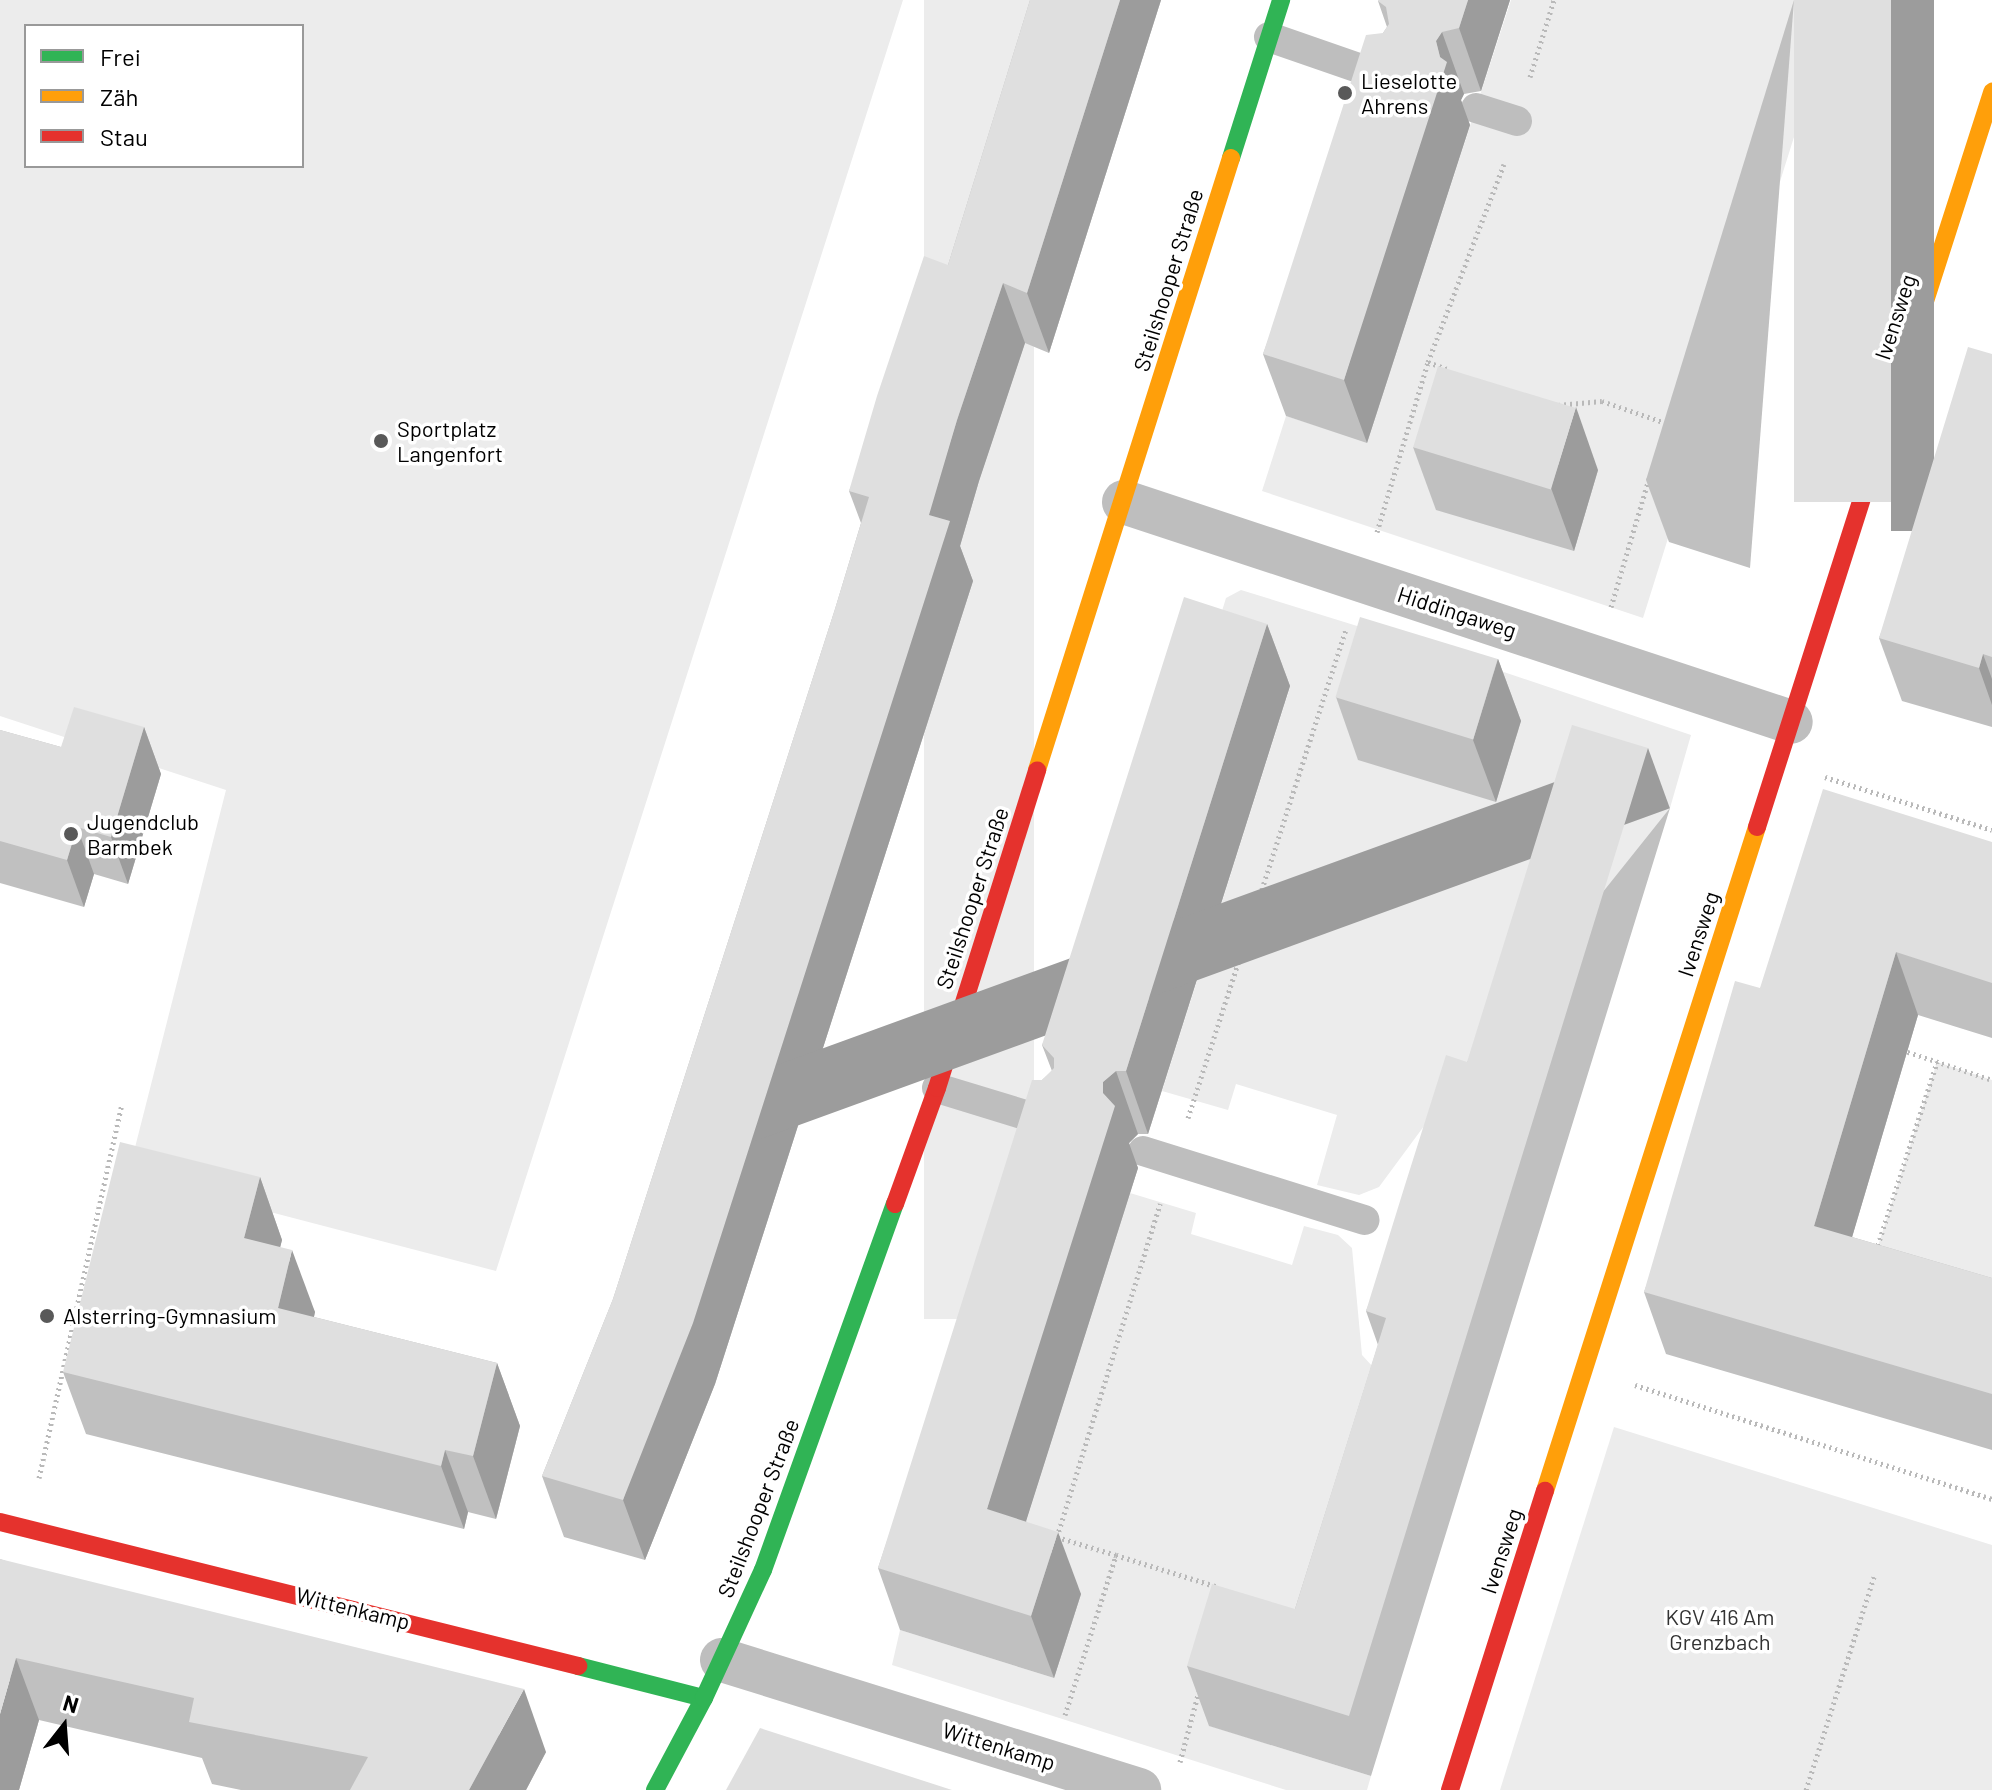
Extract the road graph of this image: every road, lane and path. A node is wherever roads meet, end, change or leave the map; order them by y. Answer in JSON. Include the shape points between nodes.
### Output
{"nodes":[{"id":1,"x":1281,"y":0,"type":"edge"},
{"id":2,"x":1554,"y":0,"type":"edge"},
{"id":3,"x":1269,"y":37,"type":"junction"},
{"id":4,"x":1395,"y":81,"type":"edge"},
{"id":5,"x":1992,"y":92,"type":"edge"},
{"id":6,"x":1476,"y":108,"type":"dead end"},
{"id":7,"x":1517,"y":121,"type":"junction"},
{"id":8,"x":1428,"y":362,"type":"junction"},
{"id":9,"x":1455,"y":372,"type":"edge"},
{"id":10,"x":1550,"y":405,"type":"edge"},
{"id":11,"x":1662,"y":435,"type":"edge"},
{"id":12,"x":1653,"y":465,"type":"edge"},
{"id":13,"x":1124,"y":502,"type":"junction"},
{"id":14,"x":1362,"y":581,"type":"junction"},
{"id":15,"x":1596,"y":658,"type":"junction"},
{"id":16,"x":1785,"y":742,"type":"junction"},
{"id":17,"x":1992,"y":830,"type":"edge"},
{"id":18,"x":1896,"y":1048,"type":"dead end"},
{"id":19,"x":1937,"y":1062,"type":"junction"},
{"id":20,"x":1992,"y":1080,"type":"edge"},
{"id":21,"x":937,"y":1088,"type":"junction"},
{"id":22,"x":122,"y":1104,"type":"dead end"},
{"id":23,"x":1060,"y":1125,"type":"edge"},
{"id":24,"x":1143,"y":1151,"type":"dead end"},
{"id":25,"x":1365,"y":1220,"type":"dead end"},
{"id":26,"x":1890,"y":1256,"type":"edge"},
{"id":27,"x":1584,"y":1369,"type":"junction"},
{"id":28,"x":1992,"y":1499,"type":"edge"},
{"id":29,"x":0,"y":1522,"type":"edge"},
{"id":30,"x":28,"y":1529,"type":"junction"},
{"id":31,"x":1116,"y":1555,"type":"dead end"},
{"id":32,"x":1874,"y":1577,"type":"dead end"},
{"id":33,"x":1226,"y":1590,"type":"edge"},
{"id":34,"x":713,"y":1679,"type":"junction"},
{"id":35,"x":1201,"y":1682,"type":"edge"},
{"id":36,"x":1158,"y":1782,"type":"edge"},
{"id":37,"x":655,"y":1790,"type":"edge"},
{"id":38,"x":1450,"y":1790,"type":"edge"},
{"id":39,"x":1806,"y":1790,"type":"edge"}],
"edges":[{"from":1,"to":3,"type":"street","name":"Steilshooper Straße"},
{"from":2,"to":7,"type":"path"},
{"from":3,"to":4,"type":"lane"},
{"from":3,"to":13,"type":"street","name":"Steilshooper Straße"},
{"from":5,"to":16,"type":"street","name":"Ivensweg"},
{"from":6,"to":7,"type":"lane"},
{"from":7,"to":8,"type":"path"},
{"from":8,"to":9,"type":"path"},
{"from":8,"to":14,"type":"path"},
{"from":10,"to":11,"type":"path","via":[[1602,401],[1667,420]]},
{"from":12,"to":15,"type":"path"},
{"from":13,"to":14,"type":"street","name":"Hiddingaweg"},
{"from":13,"to":21,"type":"street","name":"Steilshooper Straße"},
{"from":14,"to":15,"type":"street","name":"Hiddingaweg"},
{"from":15,"to":16,"type":"street","name":"Hiddingaweg"},
{"from":16,"to":17,"type":"path"},
{"from":16,"to":27,"type":"street","name":"Ivensweg"},
{"from":18,"to":19,"type":"path"},
{"from":19,"to":20,"type":"path"},
{"from":19,"to":26,"type":"path","via":[[1876,1252]]},
{"from":21,"to":23,"type":"lane"},
{"from":21,"to":34,"type":"street","name":"Steilshooper Straße","via":[[763,1570]]},
{"from":22,"to":30,"type":"path"},
{"from":24,"to":25,"type":"lane"},
{"from":27,"to":28,"type":"path"},
{"from":27,"to":38,"type":"street","name":"Ivensweg"},
{"from":29,"to":30,"type":"street","name":"Wittenkamp"},
{"from":30,"to":34,"type":"street","name":"Wittenkamp"},
{"from":31,"to":33,"type":"path"},
{"from":32,"to":39,"type":"path"},
{"from":34,"to":36,"type":"street","name":"Wittenkamp"},
{"from":34,"to":37,"type":"street","name":"Steilshooper Straße"},
{"from":35,"to":36,"type":"path"}]}
